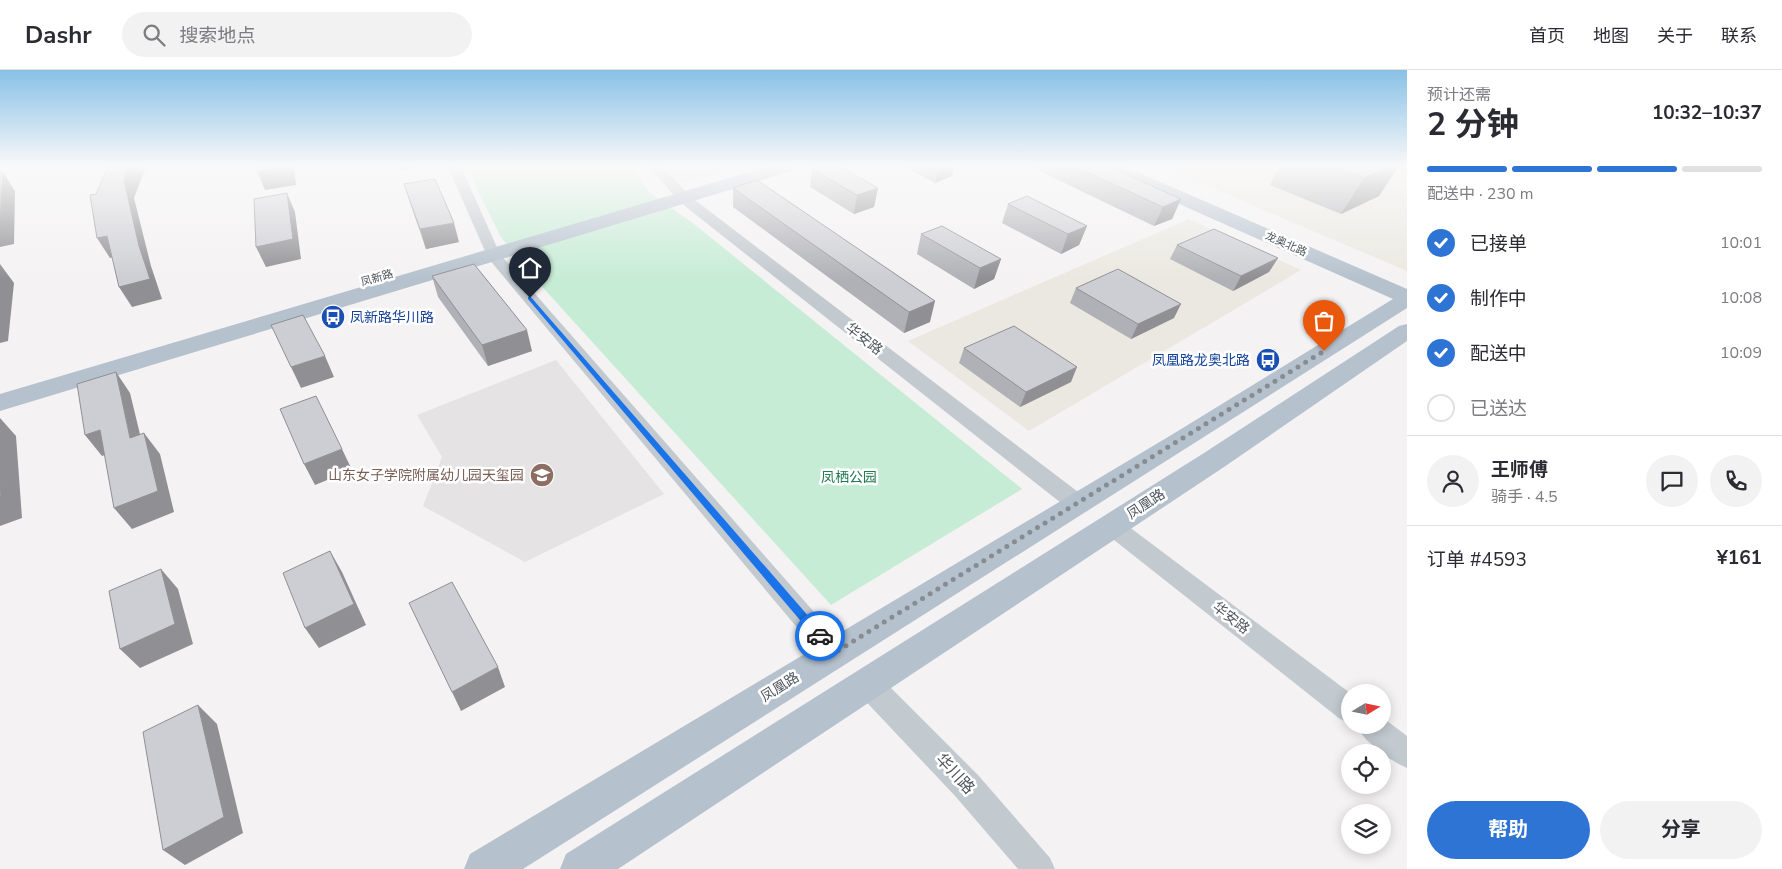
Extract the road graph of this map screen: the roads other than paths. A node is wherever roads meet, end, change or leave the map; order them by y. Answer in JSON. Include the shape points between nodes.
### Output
{"nodes":[{"id":1,"x":470,"y":204,"type":"edge"},
{"id":2,"x":645,"y":204,"type":"edge"},
{"id":3,"x":693,"y":204,"type":"edge"},
{"id":4,"x":1194,"y":204,"type":"edge"},
{"id":5,"x":1233,"y":204,"type":"edge"},
{"id":6,"x":491,"y":250,"type":"junction"},
{"id":7,"x":1407,"y":278,"type":"edge"},
{"id":8,"x":1407,"y":298,"type":"edge"},
{"id":9,"x":1407,"y":332,"type":"edge"},
{"id":10,"x":0,"y":389,"type":"edge"},
{"id":11,"x":0,"y":403,"type":"edge"},
{"id":12,"x":1078,"y":504,"type":"junction"},
{"id":13,"x":1112,"y":526,"type":"junction"},
{"id":14,"x":834,"y":653,"type":"junction"},
{"id":15,"x":867,"y":683,"type":"junction"},
{"id":16,"x":1341,"y":703,"type":"edge"},
{"id":17,"x":1381,"y":734,"type":"edge"},
{"id":18,"x":1407,"y":754,"type":"edge"},
{"id":19,"x":484,"y":869,"type":"edge"},
{"id":20,"x":581,"y":869,"type":"edge"},
{"id":21,"x":1039,"y":869,"type":"edge"}],
"edges":[{"from":1,"to":6,"type":"street"},
{"from":2,"to":6,"type":"main road"},
{"from":3,"to":12,"type":"street","name":"华安路"},
{"from":4,"to":8,"type":"main road","name":"龙奥北路"},
{"from":5,"to":7,"type":"main road","name":"龙奥北路"},
{"from":6,"to":10,"type":"main road","name":"凤新路"},
{"from":6,"to":11,"type":"main road"},
{"from":6,"to":14,"type":"street"},
{"from":8,"to":12,"type":"main road","name":"凤凰路"},
{"from":9,"to":13,"type":"main road","name":"凤凰路"},
{"from":12,"to":14,"type":"main road","name":"凤凰路"},
{"from":13,"to":15,"type":"main road","name":"凤凰路"},
{"from":13,"to":16,"type":"street","name":"华安路"},
{"from":14,"to":19,"type":"main road","name":"凤凰路"},
{"from":15,"to":20,"type":"main road","name":"凤凰路"},
{"from":15,"to":21,"type":"street","name":"华川路","via":[[968,786]]},
{"from":17,"to":18,"type":"street"}]}
